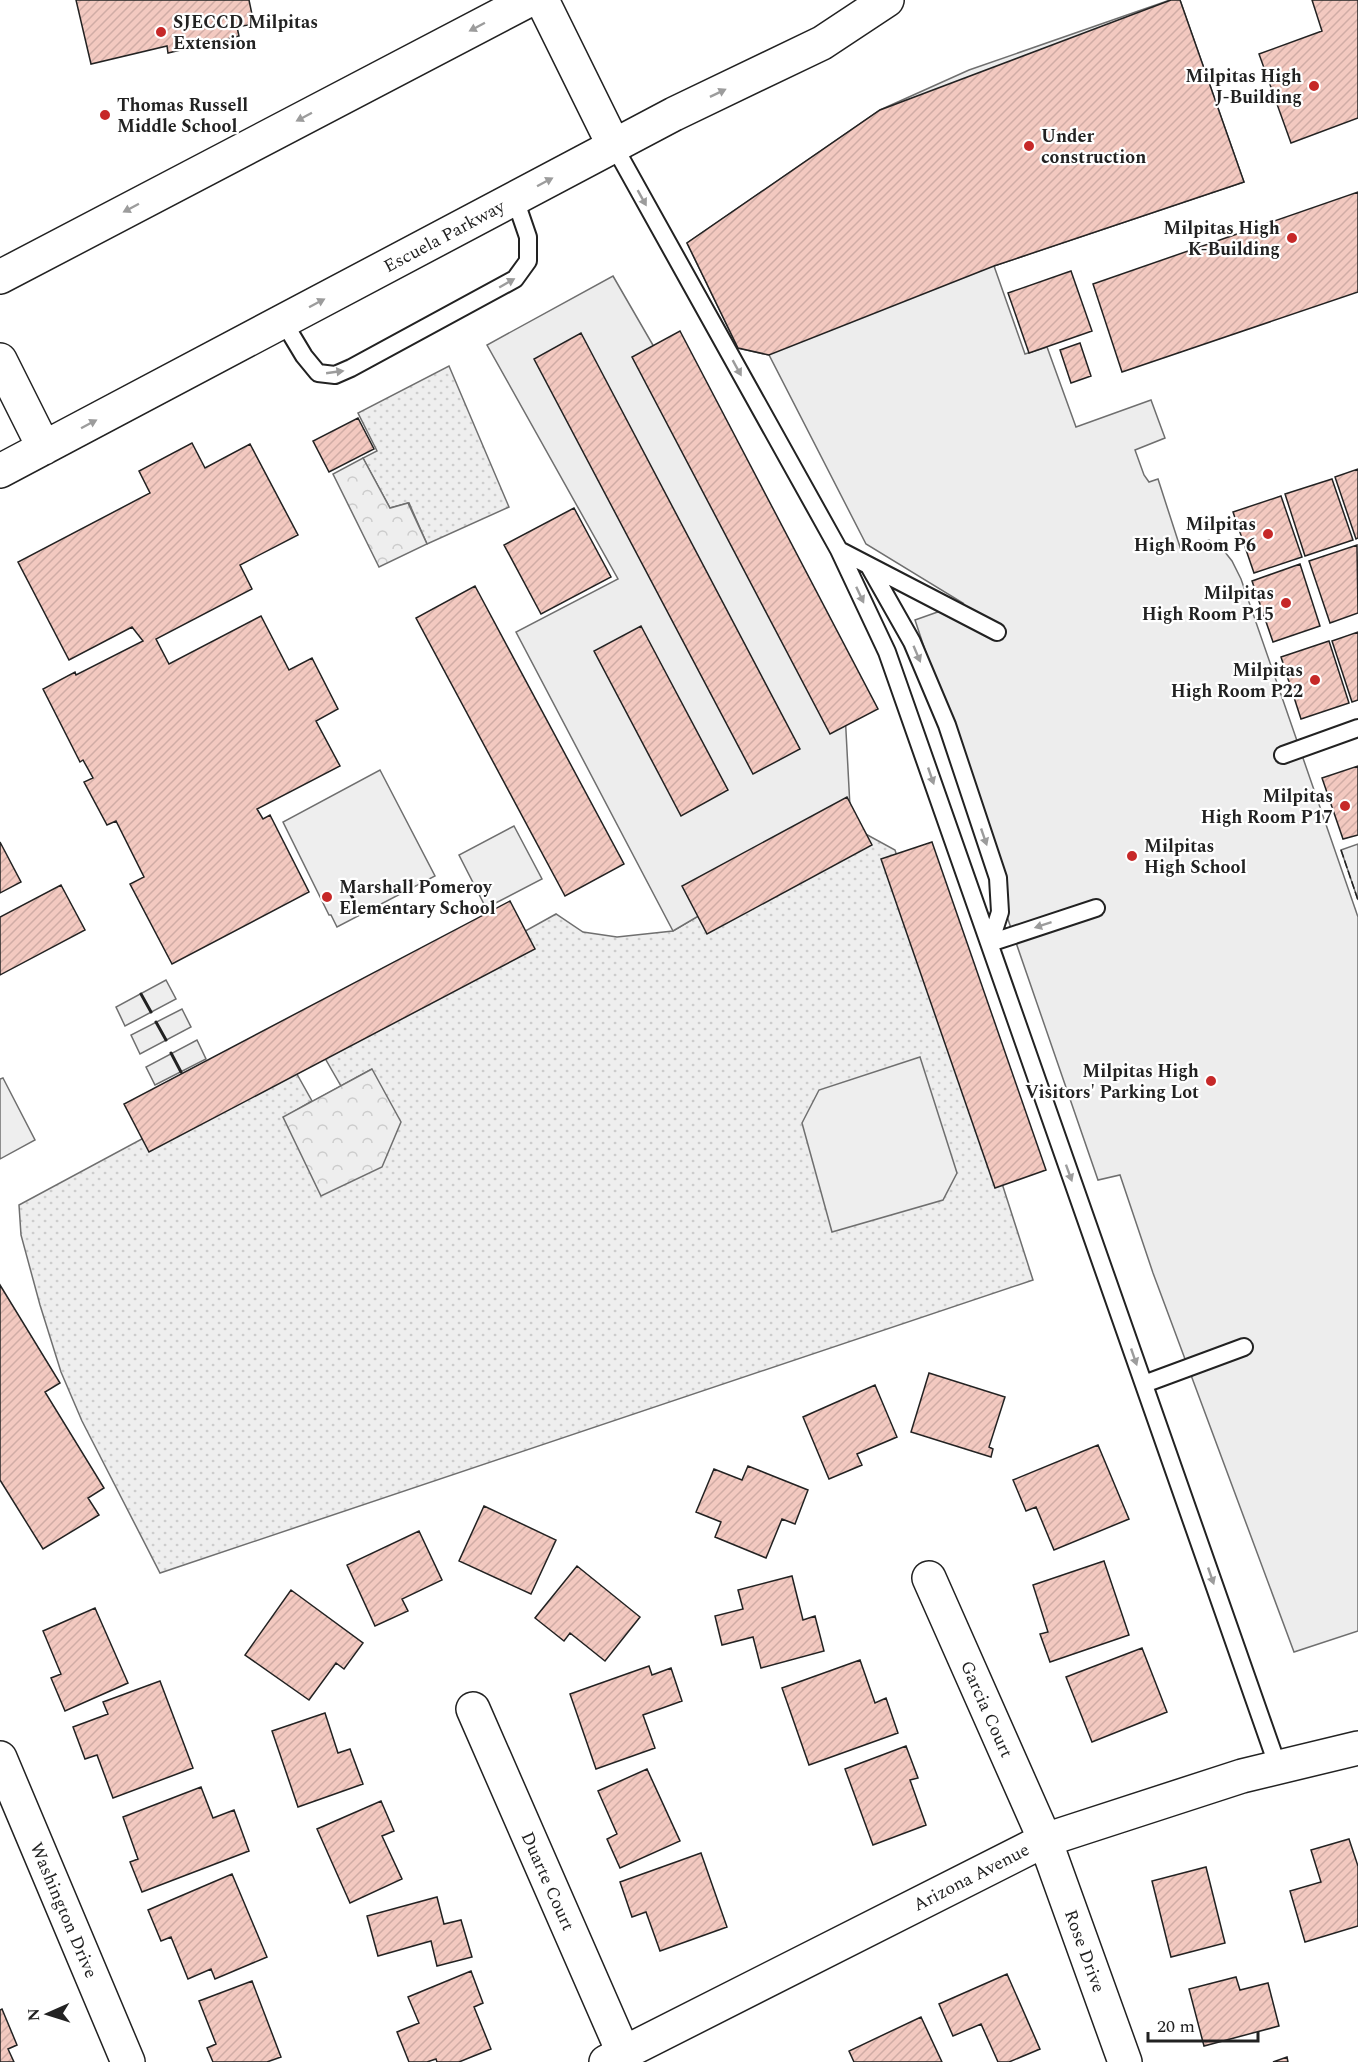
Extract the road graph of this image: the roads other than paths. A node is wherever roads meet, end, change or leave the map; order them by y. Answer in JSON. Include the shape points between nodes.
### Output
{"nodes":[{"id":1,"x":529,"y":0,"type":"edge"},
{"id":2,"x":542,"y":0,"type":"edge"},
{"id":3,"x":887,"y":0,"type":"edge"},
{"id":4,"x":614,"y":146,"type":"junction"},
{"id":5,"x":514,"y":199,"type":"junction"},
{"id":6,"x":0,"y":277,"type":"edge"},
{"id":7,"x":283,"y":321,"type":"junction"},
{"id":8,"x":0,"y":360,"type":"edge"},
{"id":9,"x":44,"y":448,"type":"junction"},
{"id":10,"x":0,"y":471,"type":"edge"},
{"id":11,"x":839,"y":550,"type":"junction"},
{"id":12,"x":869,"y":566,"type":"junction"},
{"id":13,"x":997,"y":632,"type":"dead end"},
{"id":14,"x":1358,"y":728,"type":"edge"},
{"id":15,"x":1283,"y":755,"type":"dead end"},
{"id":16,"x":1096,"y":908,"type":"dead end"},
{"id":17,"x":990,"y":943,"type":"junction"},
{"id":18,"x":1244,"y":1347,"type":"dead end"},
{"id":19,"x":1144,"y":1384,"type":"junction"},
{"id":20,"x":929,"y":1578,"type":"dead end"},
{"id":21,"x":473,"y":1709,"type":"dead end"},
{"id":22,"x":1358,"y":1748,"type":"edge"},
{"id":23,"x":0,"y":1758,"type":"edge"},
{"id":24,"x":1278,"y":1767,"type":"junction"},
{"id":25,"x":1045,"y":1840,"type":"junction"},
{"id":26,"x":615,"y":2057,"type":"edge"},
{"id":27,"x":128,"y":2062,"type":"edge"},
{"id":28,"x":1125,"y":2062,"type":"edge"}],
"edges":[{"from":1,"to":6,"type":"street","one_way":true},
{"from":2,"to":4,"type":"street"},
{"from":4,"to":3,"type":"street","name":"Escuela Parkway","one_way":true,"via":[[822,43]]},
{"from":5,"to":4,"type":"street","name":"Escuela Parkway","one_way":true},
{"from":4,"to":11,"type":"lane","one_way":true},
{"from":7,"to":5,"type":"street","name":"Escuela Parkway","one_way":true},
{"from":7,"to":5,"type":"lane","one_way":true,"via":[[318,373],[335,375],[351,368],[515,279],[528,261],[528,237]]},
{"from":9,"to":7,"type":"street","name":"Escuela Parkway","one_way":true},
{"from":8,"to":9,"type":"street"},
{"from":9,"to":10,"type":"street","name":"Escuela Parkway"},
{"from":11,"to":12,"type":"lane"},
{"from":11,"to":17,"type":"lane","one_way":true,"via":[[887,652]]},
{"from":12,"to":13,"type":"lane"},
{"from":12,"to":17,"type":"lane","one_way":true,"via":[[912,642],[947,725],[998,879],[1000,912]]},
{"from":14,"to":15,"type":"lane"},
{"from":16,"to":17,"type":"lane","one_way":true},
{"from":17,"to":19,"type":"lane","one_way":true},
{"from":18,"to":19,"type":"lane"},
{"from":19,"to":24,"type":"lane","one_way":true},
{"from":20,"to":25,"type":"street","name":"Garcia Court"},
{"from":21,"to":26,"type":"street","name":"Duarte Court"},
{"from":22,"to":24,"type":"street","name":"Arizona Avenue"},
{"from":23,"to":27,"type":"street","name":"Washington Drive"},
{"from":24,"to":25,"type":"street","name":"Arizona Avenue"},
{"from":25,"to":26,"type":"street","name":"Arizona Avenue"},
{"from":25,"to":28,"type":"street","name":"Rose Drive"}]}
